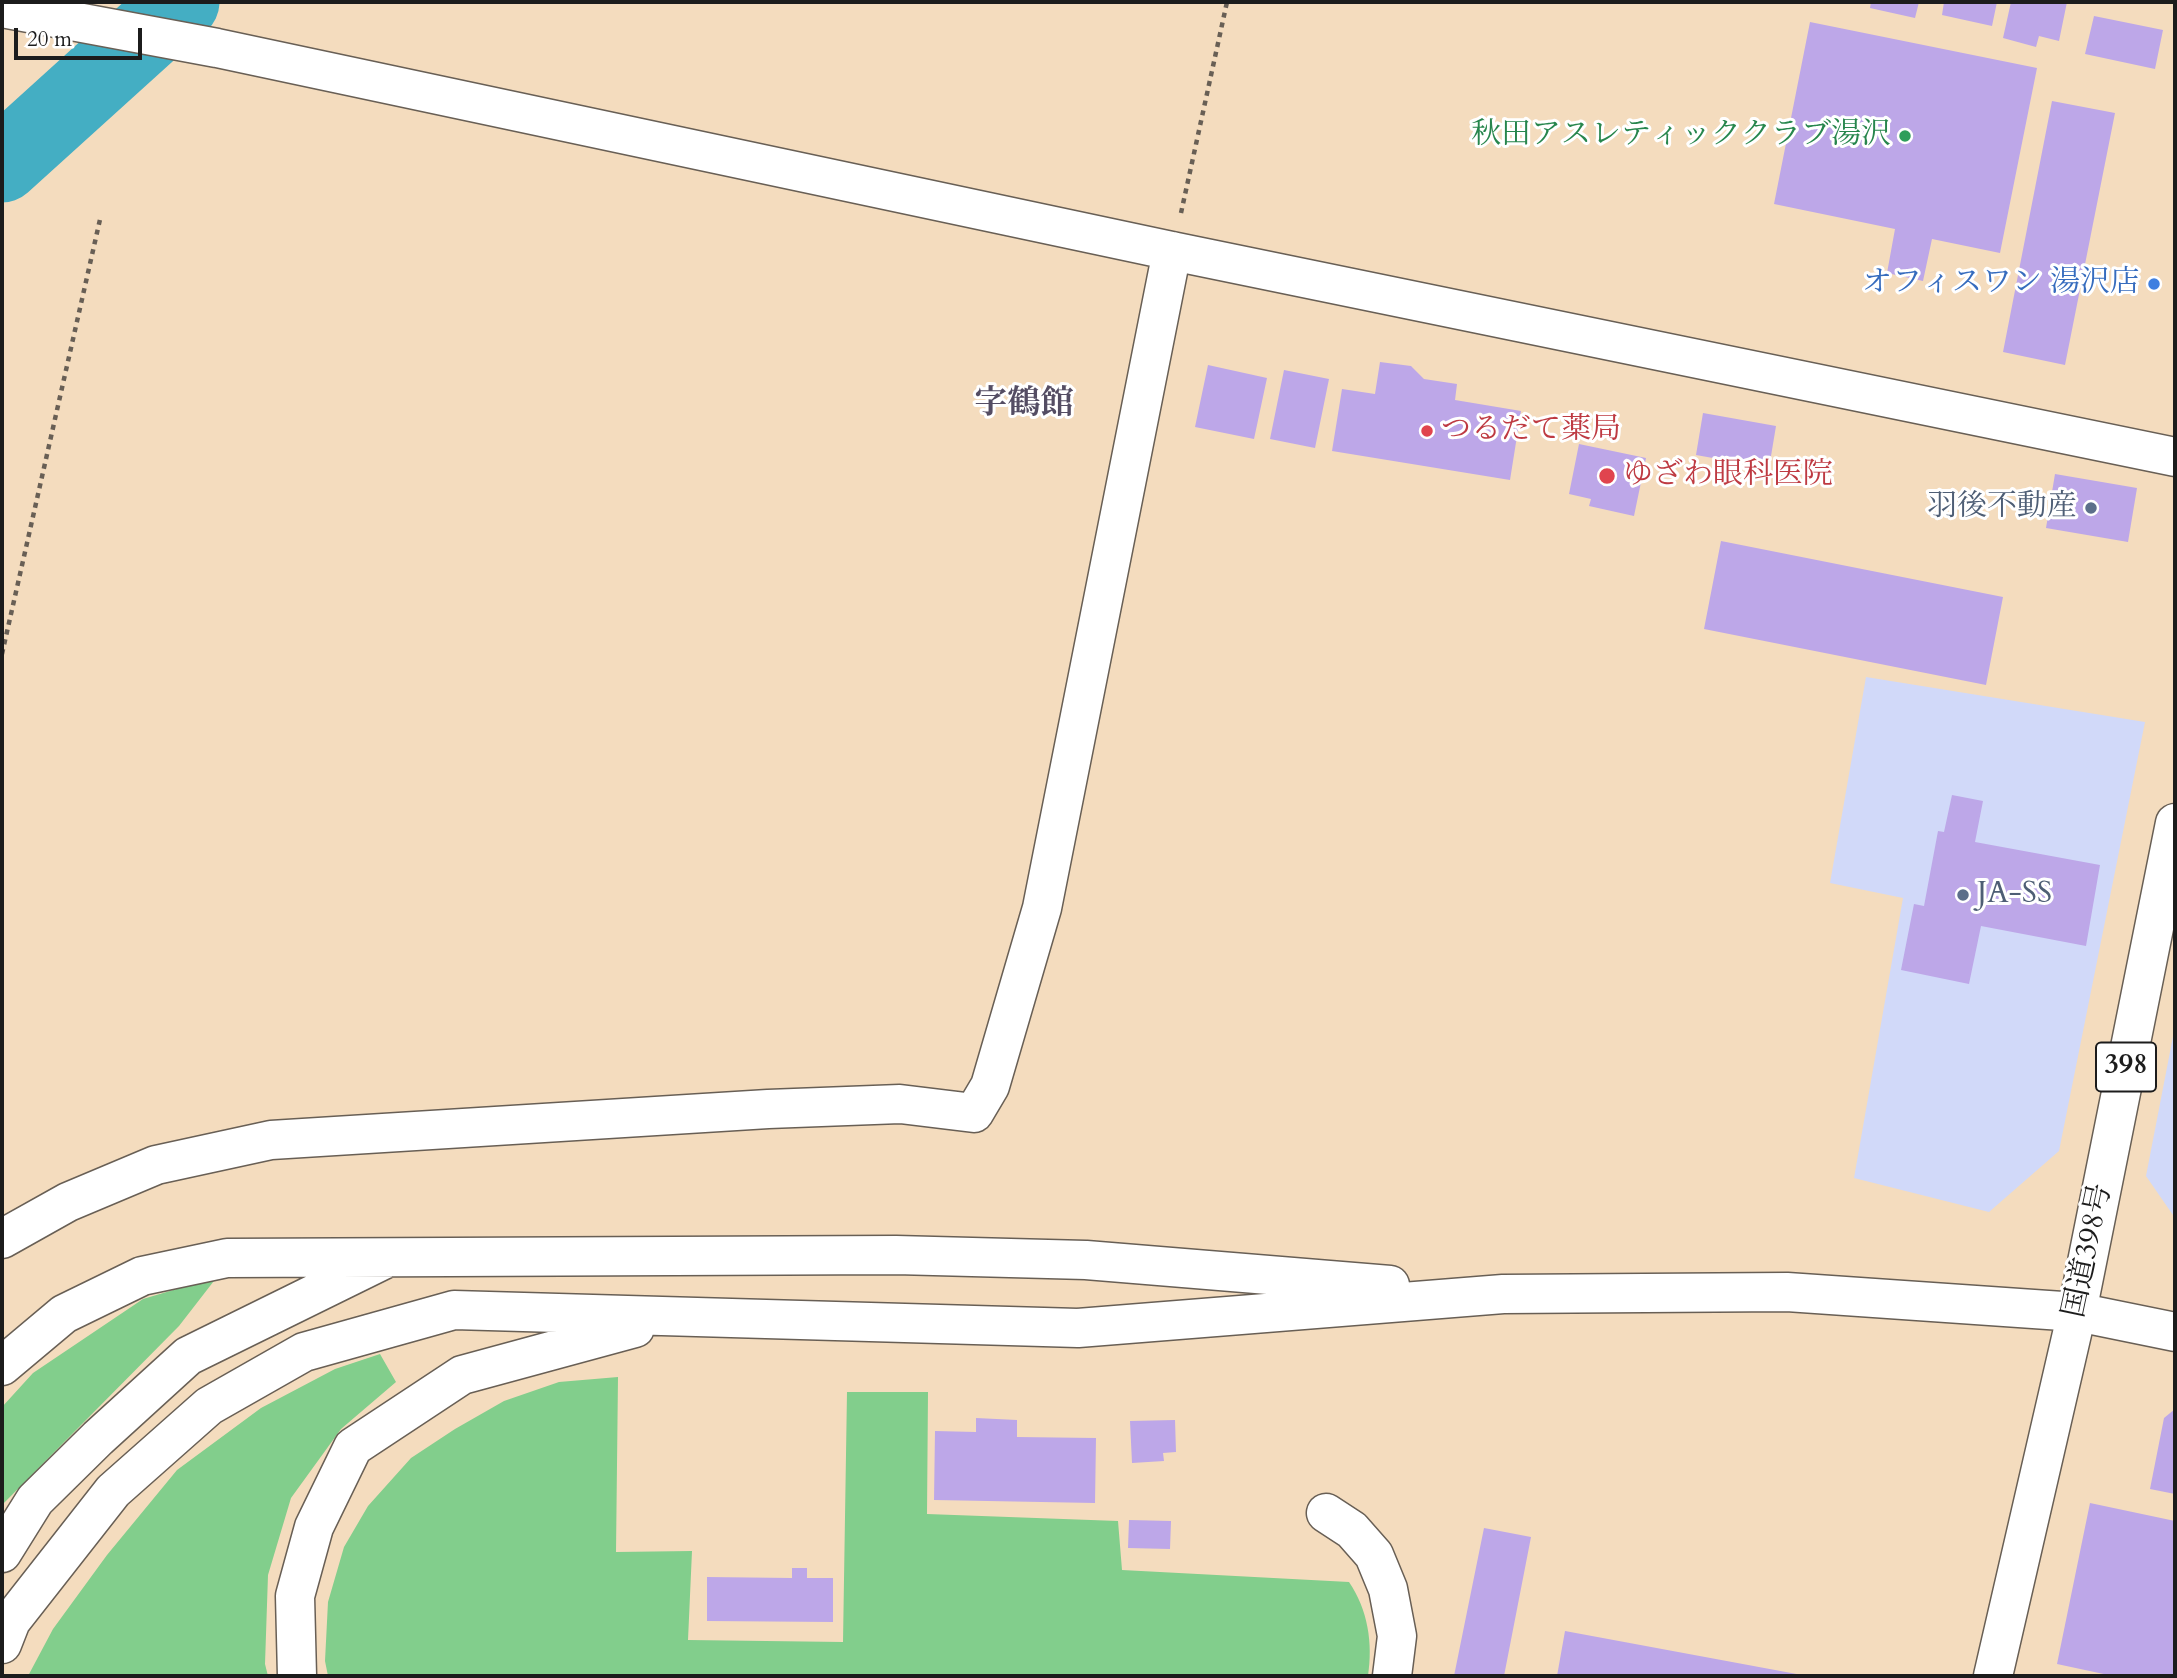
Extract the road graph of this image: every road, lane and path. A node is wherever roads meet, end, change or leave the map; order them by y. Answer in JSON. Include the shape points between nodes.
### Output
{"nodes":[{"id":1,"x":1227,"y":2,"type":"edge"},
{"id":2,"x":11,"y":9,"type":"edge"},
{"id":3,"x":101,"y":215,"type":"dead end"},
{"id":4,"x":1172,"y":251,"type":"junction"},
{"id":5,"x":2175,"y":457,"type":"edge"},
{"id":6,"x":2,"y":654,"type":"edge"},
{"id":7,"x":2175,"y":823,"type":"edge"},
{"id":8,"x":2,"y":1239,"type":"edge"},
{"id":9,"x":391,"y":1256,"type":"junction"},
{"id":10,"x":1503,"y":1294,"type":"junction"},
{"id":11,"x":2077,"y":1312,"type":"junction"},
{"id":12,"x":674,"y":1318,"type":"junction"},
{"id":13,"x":2175,"y":1332,"type":"edge"},
{"id":14,"x":2,"y":1366,"type":"edge"},
{"id":15,"x":1326,"y":1513,"type":"dead end"},
{"id":16,"x":2,"y":1553,"type":"edge"},
{"id":17,"x":2,"y":1644,"type":"edge"},
{"id":18,"x":297,"y":1676,"type":"edge"},
{"id":19,"x":1392,"y":1676,"type":"edge"},
{"id":20,"x":1993,"y":1676,"type":"edge"}],
"edges":[{"from":1,"to":4,"type":"path"},
{"from":2,"to":4,"type":"main road","via":[[217,48]]},
{"from":3,"to":6,"type":"path"},
{"from":4,"to":5,"type":"main road"},
{"from":4,"to":8,"type":"main road","via":[[1041,908],[990,1086],[974,1113],[900,1104],[782,1108],[271,1140],[156,1165],[68,1202]]},
{"from":7,"to":11,"type":"main road","name":"国道398号","number":"398"},
{"from":9,"to":10,"type":"main road","via":[[896,1255],[1086,1260]]},
{"from":9,"to":14,"type":"main road","via":[[227,1258],[142,1276],[64,1314]]},
{"from":9,"to":16,"type":"main road","via":[[188,1356],[35,1500]]},
{"from":10,"to":11,"type":"main road","via":[[1787,1292]]},
{"from":10,"to":12,"type":"main road","via":[[1078,1328]]},
{"from":11,"to":13,"type":"main road"},
{"from":11,"to":20,"type":"main road","name":"国道398号","number":"398"},
{"from":12,"to":17,"type":"main road","via":[[454,1310],[304,1352],[209,1406],[113,1491],[11,1621]]},
{"from":12,"to":18,"type":"main road","via":[[462,1375],[353,1447],[314,1527],[295,1596]]},
{"from":15,"to":19,"type":"main road","via":[[1352,1530],[1374,1555],[1388,1589],[1397,1636]]}]}
